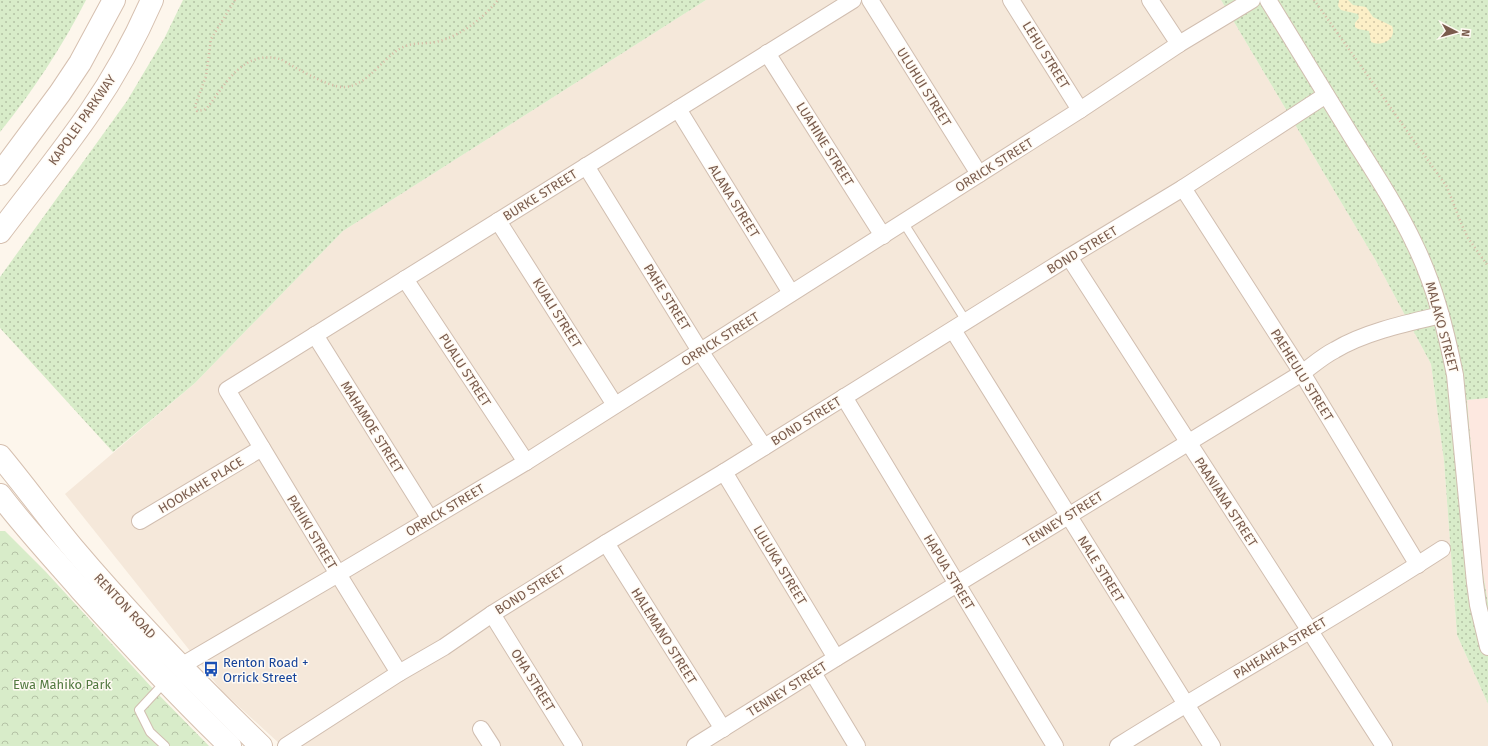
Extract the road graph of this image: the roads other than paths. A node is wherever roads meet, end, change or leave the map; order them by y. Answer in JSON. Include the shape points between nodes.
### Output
{"nodes":[{"id":1,"x":114,"y":0,"type":"edge"},
{"id":2,"x":152,"y":0,"type":"edge"},
{"id":3,"x":853,"y":0,"type":"edge"},
{"id":4,"x":870,"y":0,"type":"edge"},
{"id":5,"x":1011,"y":0,"type":"edge"},
{"id":6,"x":1150,"y":0,"type":"edge"},
{"id":7,"x":1252,"y":0,"type":"edge"},
{"id":8,"x":1268,"y":0,"type":"edge"},
{"id":9,"x":1179,"y":44,"type":"junction"},
{"id":10,"x":767,"y":53,"type":"junction"},
{"id":11,"x":1326,"y":95,"type":"junction"},
{"id":12,"x":678,"y":109,"type":"junction"},
{"id":13,"x":1080,"y":110,"type":"junction"},
{"id":14,"x":586,"y":166,"type":"junction"},
{"id":15,"x":0,"y":174,"type":"edge"},
{"id":16,"x":979,"y":174,"type":"junction"},
{"id":17,"x":1183,"y":188,"type":"junction"},
{"id":18,"x":498,"y":221,"type":"junction"},
{"id":19,"x":903,"y":222,"type":"junction"},
{"id":20,"x":0,"y":232,"type":"edge"},
{"id":21,"x":882,"y":236,"type":"junction"},
{"id":22,"x":1069,"y":258,"type":"junction"},
{"id":23,"x":405,"y":279,"type":"junction"},
{"id":24,"x":791,"y":294,"type":"junction"},
{"id":25,"x":1441,"y":315,"type":"junction"},
{"id":26,"x":966,"y":321,"type":"junction"},
{"id":27,"x":953,"y":330,"type":"junction"},
{"id":28,"x":315,"y":335,"type":"junction"},
{"id":29,"x":700,"y":351,"type":"junction"},
{"id":30,"x":1302,"y":373,"type":"junction"},
{"id":31,"x":227,"y":390,"type":"joint"},
{"id":32,"x":844,"y":397,"type":"junction"},
{"id":33,"x":615,"y":405,"type":"junction"},
{"id":34,"x":1187,"y":442,"type":"junction"},
{"id":35,"x":764,"y":447,"type":"junction"},
{"id":36,"x":262,"y":448,"type":"junction"},
{"id":37,"x":526,"y":462,"type":"junction"},
{"id":38,"x":3,"y":466,"type":"edge"},
{"id":39,"x":724,"y":472,"type":"junction"},
{"id":40,"x":0,"y":495,"type":"edge"},
{"id":41,"x":1068,"y":516,"type":"junction"},
{"id":42,"x":430,"y":519,"type":"junction"},
{"id":43,"x":140,"y":521,"type":"dead end"},
{"id":44,"x":606,"y":543,"type":"junction"},
{"id":45,"x":1442,"y":549,"type":"dead end"},
{"id":46,"x":1418,"y":565,"type":"junction"},
{"id":47,"x":338,"y":574,"type":"junction"},
{"id":48,"x":956,"y":584,"type":"junction"},
{"id":49,"x":492,"y":614,"type":"junction"},
{"id":50,"x":1309,"y":630,"type":"junction"},
{"id":51,"x":1488,"y":647,"type":"edge"},
{"id":52,"x":836,"y":658,"type":"junction"},
{"id":53,"x":181,"y":666,"type":"junction"},
{"id":54,"x":399,"y":673,"type":"junction"},
{"id":55,"x":813,"y":673,"type":"junction"},
{"id":56,"x":165,"y":681,"type":"junction"},
{"id":57,"x":1185,"y":704,"type":"junction"},
{"id":58,"x":481,"y":729,"type":"dead end"},
{"id":59,"x":723,"y":729,"type":"junction"},
{"id":60,"x":165,"y":746,"type":"edge"},
{"id":61,"x":230,"y":746,"type":"edge"},
{"id":62,"x":261,"y":746,"type":"edge"},
{"id":63,"x":286,"y":746,"type":"edge"},
{"id":64,"x":492,"y":746,"type":"edge"},
{"id":65,"x":574,"y":746,"type":"edge"},
{"id":66,"x":695,"y":746,"type":"edge"},
{"id":67,"x":856,"y":746,"type":"edge"},
{"id":68,"x":1056,"y":746,"type":"edge"},
{"id":69,"x":1118,"y":746,"type":"edge"},
{"id":70,"x":1212,"y":746,"type":"edge"},
{"id":71,"x":1384,"y":746,"type":"edge"}],
"edges":[{"from":1,"to":15,"type":"street","via":[[84,56],[60,93]]},
{"from":2,"to":20,"type":"street","name":"KAPOLEI PARKWAY","via":[[130,47],[91,111]]},
{"from":3,"to":10,"type":"street","name":"BURKE STREET"},
{"from":4,"to":16,"type":"street","name":"ULUHUI STREET"},
{"from":5,"to":13,"type":"street","name":"LEHU STREET"},
{"from":6,"to":9,"type":"street"},
{"from":7,"to":9,"type":"street","name":"ORRICK STREET"},
{"from":8,"to":11,"type":"street","name":"MALAKO STREET"},
{"from":9,"to":13,"type":"street","name":"ORRICK STREET"},
{"from":10,"to":12,"type":"street","name":"BURKE STREET"},
{"from":10,"to":21,"type":"street","name":"LUAHINE STREET"},
{"from":11,"to":17,"type":"street","name":"BOND STREET"},
{"from":11,"to":25,"type":"street","name":"MALAKO STREET","via":[[1416,245]]},
{"from":12,"to":14,"type":"street","name":"BURKE STREET"},
{"from":12,"to":24,"type":"street","name":"ALANA STREET"},
{"from":13,"to":16,"type":"street","name":"ORRICK STREET"},
{"from":14,"to":18,"type":"street","name":"BURKE STREET"},
{"from":14,"to":29,"type":"street","name":"PAHE STREET"},
{"from":16,"to":19,"type":"street","name":"ORRICK STREET"},
{"from":17,"to":22,"type":"street","name":"BOND STREET"},
{"from":17,"to":30,"type":"street","name":"PAEHEULU STREET"},
{"from":18,"to":23,"type":"street","name":"BURKE STREET"},
{"from":18,"to":33,"type":"street","name":"KUALI STREET"},
{"from":19,"to":21,"type":"street","name":"ORRICK STREET"},
{"from":19,"to":26,"type":"lane"},
{"from":21,"to":24,"type":"street","name":"ORRICK STREET"},
{"from":22,"to":26,"type":"street","name":"BOND STREET"},
{"from":22,"to":34,"type":"street","name":"PAANIANA STREET"},
{"from":23,"to":28,"type":"street","name":"BURKE STREET"},
{"from":23,"to":37,"type":"street","name":"PUALU STREET"},
{"from":24,"to":29,"type":"street","name":"ORRICK STREET"},
{"from":25,"to":30,"type":"street","name":"TENNEY STREET","via":[[1366,336],[1335,349]]},
{"from":25,"to":51,"type":"street","name":"MALAKO STREET","via":[[1455,375],[1475,583]]},
{"from":26,"to":27,"type":"street","name":"BOND STREET"},
{"from":27,"to":32,"type":"street","name":"BOND STREET"},
{"from":27,"to":41,"type":"street","name":"NALE STREET"},
{"from":28,"to":31,"type":"street","name":"BURKE STREET"},
{"from":28,"to":42,"type":"street","name":"MAHAMOE STREET"},
{"from":29,"to":33,"type":"street","name":"ORRICK STREET"},
{"from":29,"to":35,"type":"street","name":"PAHE STREET"},
{"from":30,"to":34,"type":"street","name":"TENNEY STREET"},
{"from":30,"to":46,"type":"street","name":"PAEHEULU STREET"},
{"from":31,"to":36,"type":"street","name":"PAHIKI STREET"},
{"from":32,"to":35,"type":"street","name":"BOND STREET"},
{"from":32,"to":48,"type":"street","name":"HAPUA STREET"},
{"from":33,"to":37,"type":"street","name":"ORRICK STREET"},
{"from":34,"to":41,"type":"street","name":"TENNEY STREET"},
{"from":34,"to":50,"type":"street","name":"PAANIANA STREET"},
{"from":35,"to":39,"type":"street","name":"BOND STREET"},
{"from":36,"to":43,"type":"street","name":"HOOKAHE PLACE"},
{"from":36,"to":47,"type":"street","name":"PAHIKI STREET"},
{"from":37,"to":42,"type":"street","name":"ORRICK STREET"},
{"from":38,"to":53,"type":"street","name":"RENTON ROAD","via":[[73,548]]},
{"from":39,"to":44,"type":"street","name":"BOND STREET"},
{"from":39,"to":52,"type":"street","name":"LULUKA STREET"},
{"from":40,"to":56,"type":"street","name":"RENTON ROAD","via":[[71,579]]},
{"from":41,"to":48,"type":"street","name":"TENNEY STREET"},
{"from":41,"to":57,"type":"street","name":"NALE STREET"},
{"from":42,"to":47,"type":"street","name":"ORRICK STREET"},
{"from":44,"to":49,"type":"street","name":"BOND STREET"},
{"from":44,"to":59,"type":"street","name":"HALEMANO STREET"},
{"from":45,"to":46,"type":"street","name":"PAHEAHEA STREET"},
{"from":46,"to":50,"type":"street","name":"PAHEAHEA STREET"},
{"from":47,"to":53,"type":"street","name":"ORRICK STREET"},
{"from":47,"to":54,"type":"street","name":"PAHIKI STREET"},
{"from":48,"to":52,"type":"street","name":"TENNEY STREET"},
{"from":48,"to":68,"type":"street","name":"HAPUA STREET"},
{"from":49,"to":54,"type":"street","name":"BOND STREET","via":[[444,647]]},
{"from":49,"to":65,"type":"street","name":"OHA STREET"},
{"from":50,"to":57,"type":"street","name":"PAHEAHEA STREET"},
{"from":50,"to":71,"type":"street","name":"PAANIANA STREET"},
{"from":52,"to":55,"type":"street","name":"TENNEY STREET"},
{"from":53,"to":62,"type":"street","name":"RENTON ROAD"},
{"from":54,"to":63,"type":"street","name":"BOND STREET"},
{"from":55,"to":59,"type":"street","name":"TENNEY STREET"},
{"from":55,"to":67,"type":"street"},
{"from":56,"to":60,"type":"lane","via":[[139,710],[150,732]]},
{"from":56,"to":61,"type":"street","name":"RENTON ROAD"},
{"from":57,"to":69,"type":"street","name":"PAHEAHEA STREET"},
{"from":57,"to":70,"type":"street","name":"NALE STREET"},
{"from":58,"to":64,"type":"street"},
{"from":59,"to":66,"type":"street","name":"TENNEY STREET"}]}
